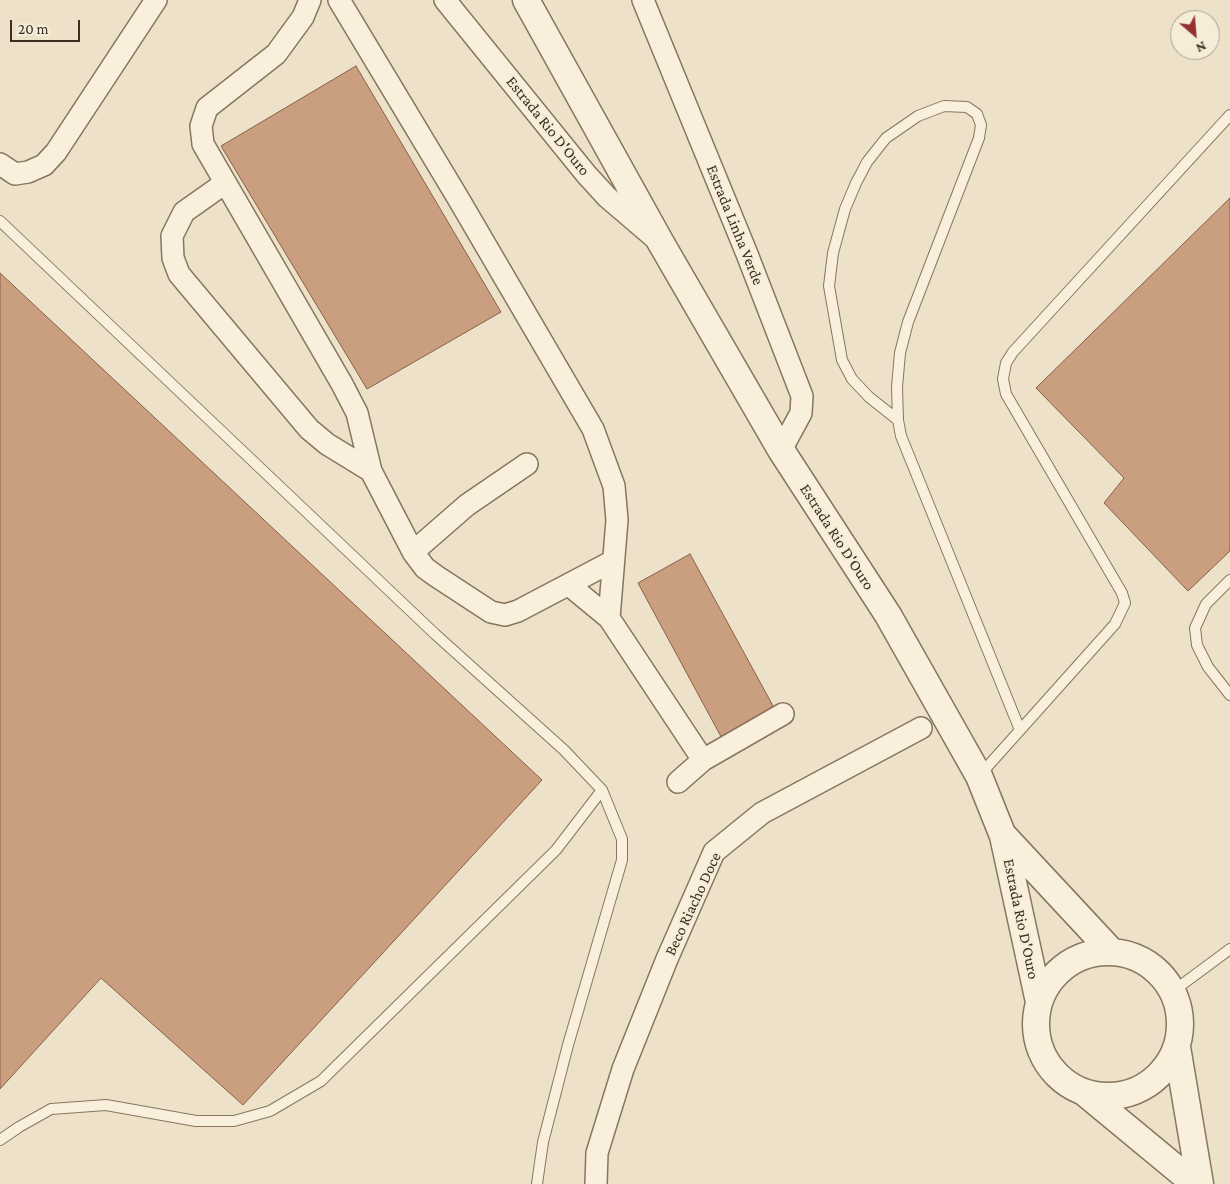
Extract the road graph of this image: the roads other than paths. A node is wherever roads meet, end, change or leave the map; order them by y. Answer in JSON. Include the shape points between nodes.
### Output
{"nodes":[{"id":1,"x":156,"y":0,"type":"edge"},
{"id":2,"x":310,"y":0,"type":"edge"},
{"id":3,"x":339,"y":0,"type":"edge"},
{"id":4,"x":445,"y":0,"type":"edge"},
{"id":5,"x":526,"y":0,"type":"edge"},
{"id":6,"x":643,"y":0,"type":"edge"},
{"id":7,"x":1230,"y":115,"type":"edge"},
{"id":8,"x":0,"y":164,"type":"edge"},
{"id":9,"x":225,"y":182,"type":"junction"},
{"id":10,"x":0,"y":221,"type":"edge"},
{"id":11,"x":661,"y":243,"type":"junction"},
{"id":12,"x":898,"y":420,"type":"junction"},
{"id":13,"x":781,"y":450,"type":"junction"},
{"id":14,"x":526,"y":464,"type":"dead end"},
{"id":15,"x":371,"y":471,"type":"junction"},
{"id":16,"x":413,"y":552,"type":"junction"},
{"id":17,"x":613,"y":561,"type":"junction"},
{"id":18,"x":1230,"y":580,"type":"edge"},
{"id":19,"x":569,"y":585,"type":"junction"},
{"id":20,"x":609,"y":618,"type":"junction"},
{"id":21,"x":1230,"y":695,"type":"edge"},
{"id":22,"x":783,"y":714,"type":"dead end"},
{"id":23,"x":921,"y":728,"type":"dead end"},
{"id":24,"x":1020,"y":730,"type":"junction"},
{"id":25,"x":703,"y":760,"type":"junction"},
{"id":26,"x":979,"y":776,"type":"junction"},
{"id":27,"x":678,"y":782,"type":"dead end"},
{"id":28,"x":602,"y":790,"type":"junction"},
{"id":29,"x":1003,"y":836,"type":"junction"},
{"id":30,"x":1230,"y":949,"type":"edge"},
{"id":31,"x":1112,"y":952,"type":"junction"},
{"id":32,"x":1172,"y":992,"type":"junction"},
{"id":33,"x":1039,"y":1002,"type":"junction"},
{"id":34,"x":1177,"y":1047,"type":"junction"},
{"id":35,"x":1085,"y":1093,"type":"junction"},
{"id":36,"x":0,"y":1140,"type":"edge"},
{"id":37,"x":537,"y":1184,"type":"edge"},
{"id":38,"x":596,"y":1184,"type":"edge"},
{"id":39,"x":1195,"y":1184,"type":"edge"},
{"id":40,"x":1200,"y":1184,"type":"edge"}],
"edges":[{"from":1,"to":8,"type":"street","via":[[56,152],[44,165],[15,174]]},
{"from":2,"to":9,"type":"street","via":[[303,17],[276,54],[207,108],[201,126],[203,144]]},
{"from":3,"to":17,"type":"street","via":[[592,429],[614,486],[617,520]]},
{"from":4,"to":11,"type":"street","name":"Estrada Rio D'Ouro","via":[[586,174],[607,197]]},
{"from":5,"to":11,"type":"street","name":"Estrada Rio D'Ouro"},
{"from":6,"to":13,"type":"street","name":"Estrada Linha Verde","via":[[802,396],[801,412]]},
{"from":7,"to":24,"type":"lane","via":[[1006,363],[1003,379],[1006,394],[1125,603],[1115,624]]},
{"from":9,"to":15,"type":"street","via":[[357,413]]},
{"from":9,"to":15,"type":"street","via":[[184,212],[172,236],[172,258],[179,274],[309,429]]},
{"from":10,"to":28,"type":"lane","via":[[435,634],[564,750]]},
{"from":11,"to":13,"type":"street","name":"Estrada Rio D'Ouro"},
{"from":12,"to":12,"type":"lane","via":[[900,353],[908,322],[979,138],[981,126],[977,114],[967,108],[944,106],[918,116],[886,138],[856,182],[833,253],[829,286],[842,360],[852,379]]},
{"from":12,"to":24,"type":"lane","via":[[901,436]]},
{"from":13,"to":26,"type":"street","name":"Estrada Rio D'Ouro","via":[[888,615]]},
{"from":14,"to":16,"type":"street","via":[[467,505]]},
{"from":15,"to":16,"type":"street"},
{"from":16,"to":19,"type":"street","via":[[425,568],[491,612],[505,614],[518,611]]},
{"from":17,"to":19,"type":"street"},
{"from":17,"to":20,"type":"street"},
{"from":18,"to":21,"type":"lane","via":[[1206,604],[1195,628],[1197,646],[1208,667]]},
{"from":19,"to":20,"type":"street"},
{"from":20,"to":25,"type":"street"},
{"from":22,"to":25,"type":"street"},
{"from":23,"to":38,"type":"street","name":"Beco Riacho Doce","via":[[762,813],[714,852],[623,1069],[596,1153]]},
{"from":24,"to":26,"type":"lane"},
{"from":25,"to":27,"type":"street"},
{"from":26,"to":29,"type":"street","name":"Estrada Rio D'Ouro"},
{"from":28,"to":36,"type":"lane","via":[[556,850],[321,1081],[270,1111],[234,1121],[196,1122],[106,1105],[51,1109]]},
{"from":28,"to":37,"type":"lane","via":[[622,839],[622,860],[568,1045],[543,1142]]},
{"from":29,"to":31,"type":"street","name":"Estrada Rio D'Ouro"},
{"from":29,"to":33,"type":"street","name":"Estrada Rio D'Ouro"},
{"from":30,"to":32,"type":"lane"},
{"from":31,"to":32,"type":"street","via":[[1147,964],[1162,976]]},
{"from":31,"to":33,"type":"street","via":[[1075,960],[1047,985]]},
{"from":32,"to":34,"type":"street","via":[[1179,1009]]},
{"from":33,"to":35,"type":"street","via":[[1036,1030],[1043,1058],[1068,1085]]},
{"from":34,"to":35,"type":"street","via":[[1156,1078],[1141,1089],[1123,1095]]},
{"from":34,"to":40,"type":"street"},
{"from":35,"to":39,"type":"street"}]}
